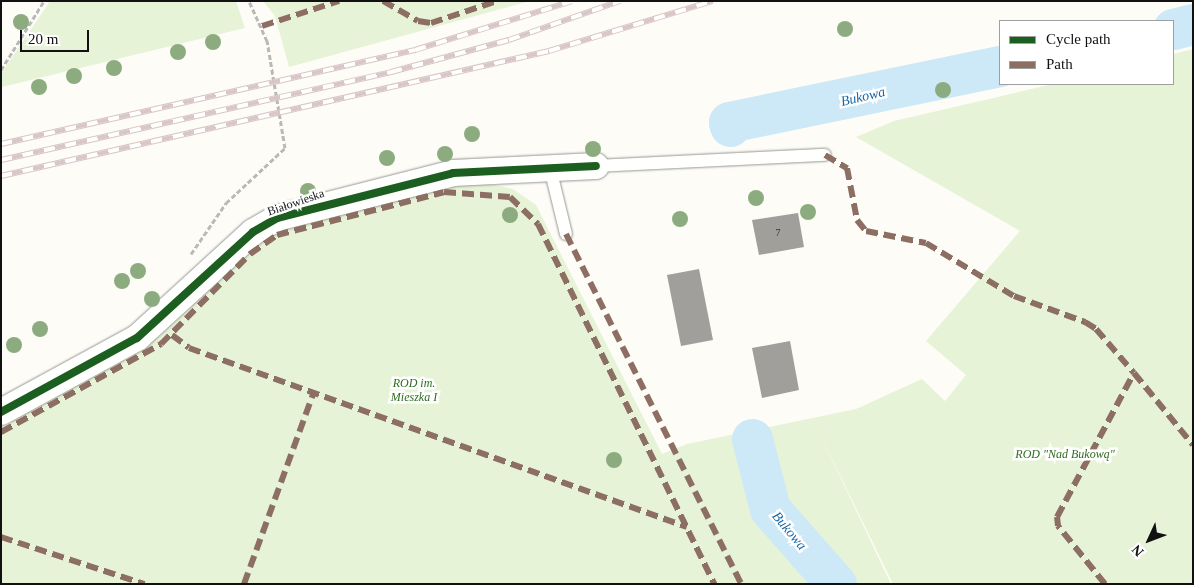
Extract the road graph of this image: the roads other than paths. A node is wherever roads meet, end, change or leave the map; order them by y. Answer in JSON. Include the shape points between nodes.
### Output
{"nodes":[{"id":1,"x":826,"y":155,"type":"dead end"},
{"id":2,"x":596,"y":166,"type":"joint"},
{"id":3,"x":550,"y":168,"type":"junction"},
{"id":4,"x":566,"y":234,"type":"dead end"},
{"id":5,"x":1,"y":412,"type":"edge"}],
"edges":[{"from":1,"to":2,"type":"lane"},
{"from":2,"to":3,"type":"street","name":"Białowieska"},
{"from":3,"to":4,"type":"lane"},
{"from":3,"to":5,"type":"street","name":"Białowieska","via":[[420,179],[277,218],[253,232],[138,338]]}]}
